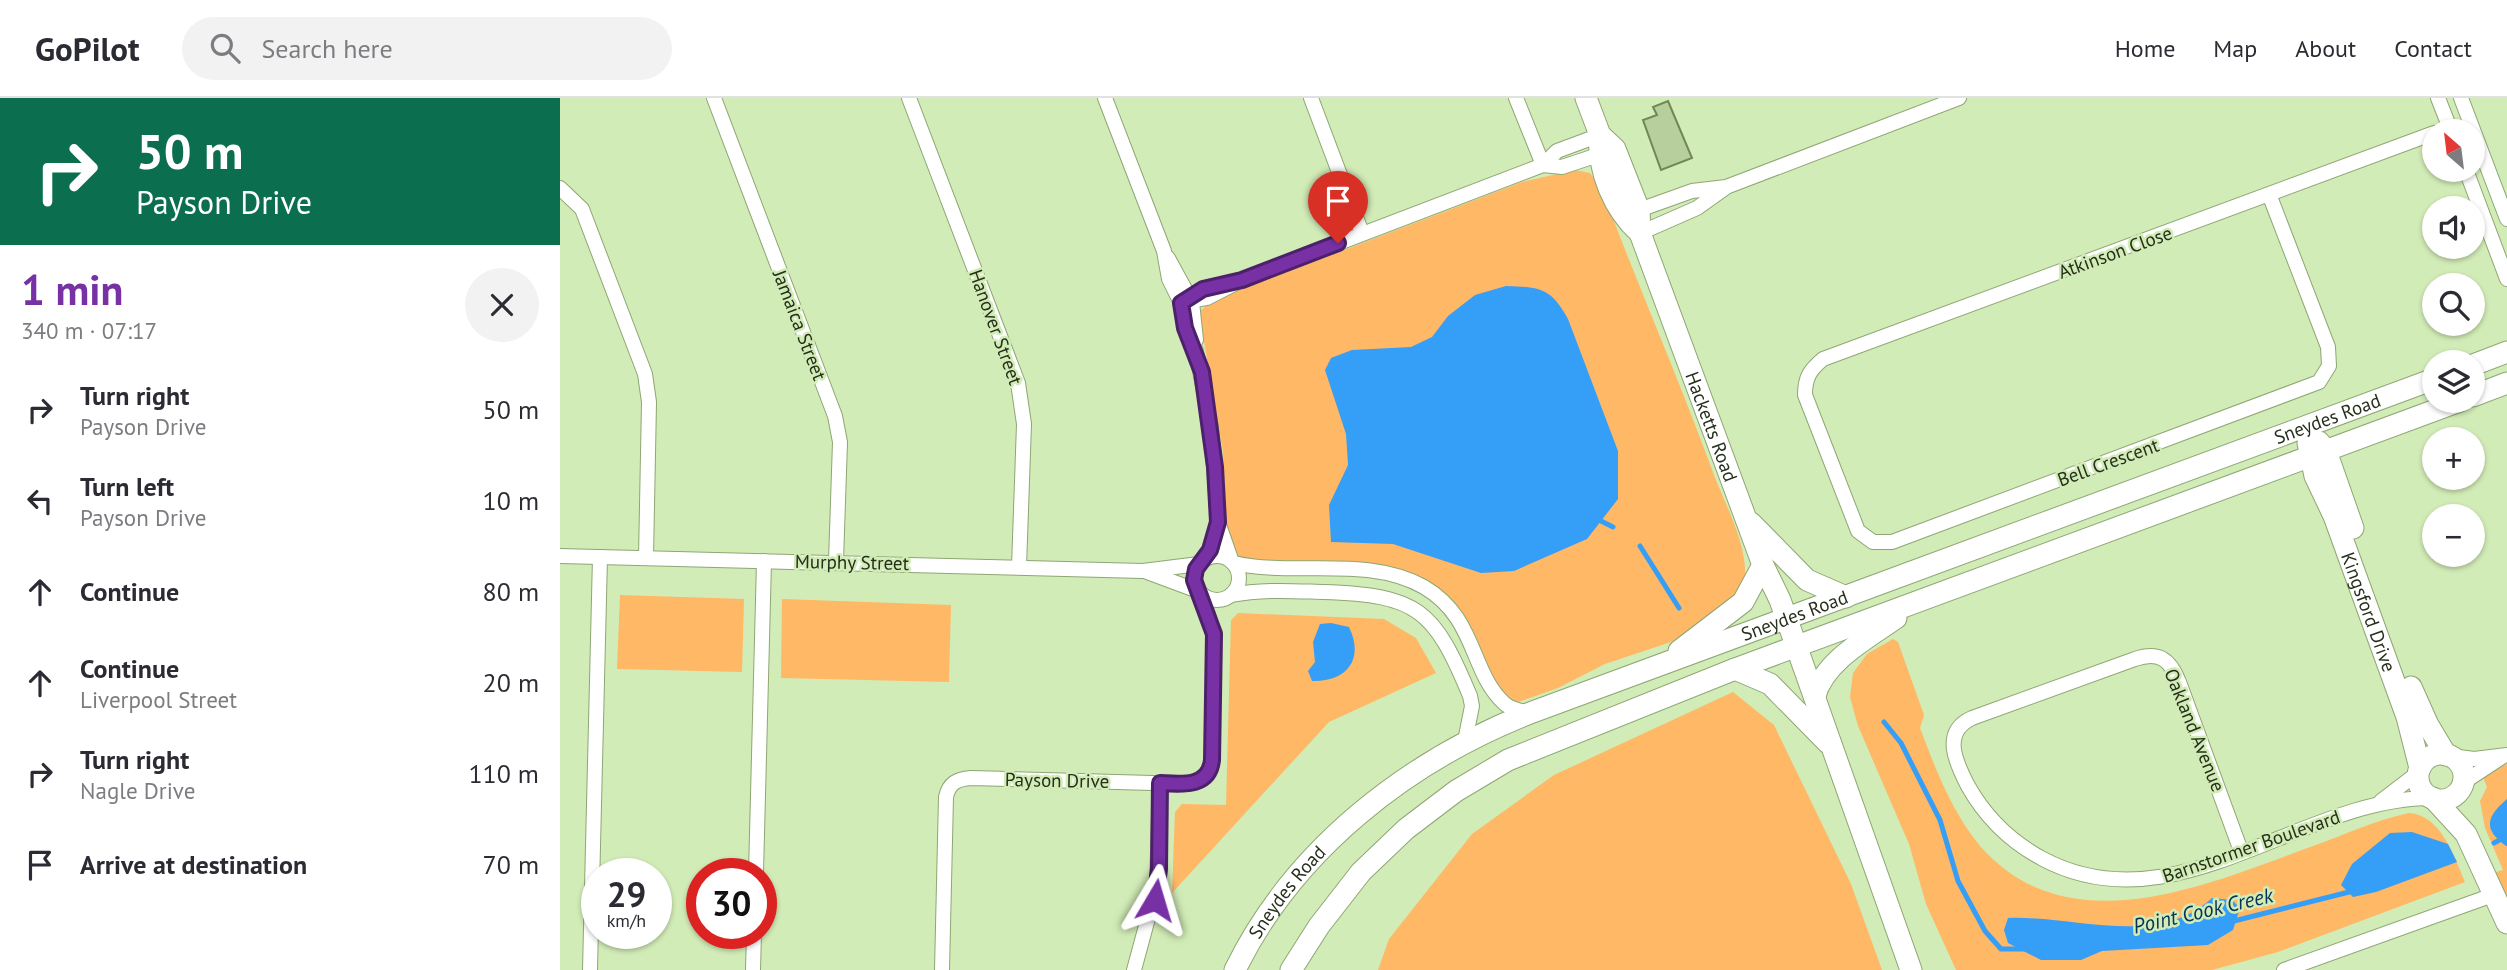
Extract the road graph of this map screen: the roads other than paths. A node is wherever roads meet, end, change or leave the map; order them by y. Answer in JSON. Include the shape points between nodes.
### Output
{"nodes":[{"id":1,"x":713,"y":98,"type":"edge"},
{"id":2,"x":909,"y":98,"type":"edge"},
{"id":3,"x":1105,"y":98,"type":"edge"},
{"id":4,"x":1311,"y":98,"type":"edge"},
{"id":5,"x":1516,"y":98,"type":"edge"},
{"id":6,"x":1586,"y":98,"type":"edge"},
{"id":7,"x":1959,"y":98,"type":"edge"},
{"id":8,"x":2438,"y":98,"type":"edge"},
{"id":9,"x":2461,"y":98,"type":"edge"},
{"id":10,"x":2444,"y":119,"type":"edge"},
{"id":11,"x":2470,"y":119,"type":"edge"},
{"id":12,"x":2422,"y":137,"type":"edge"},
{"id":13,"x":1604,"y":147,"type":"junction"},
{"id":14,"x":2485,"y":160,"type":"edge"},
{"id":15,"x":1543,"y":166,"type":"junction"},
{"id":16,"x":2471,"y":182,"type":"edge"},
{"id":17,"x":1726,"y":187,"type":"junction"},
{"id":18,"x":560,"y":188,"type":"edge"},
{"id":19,"x":2269,"y":194,"type":"junction"},
{"id":20,"x":1630,"y":213,"type":"junction"},
{"id":21,"x":2507,"y":219,"type":"edge"},
{"id":22,"x":1362,"y":233,"type":"junction"},
{"id":23,"x":1640,"y":233,"type":"junction"},
{"id":24,"x":2507,"y":279,"type":"edge"},
{"id":25,"x":1187,"y":300,"type":"junction"},
{"id":26,"x":2507,"y":352,"type":"edge"},
{"id":27,"x":2485,"y":360,"type":"edge"},
{"id":28,"x":1805,"y":382,"type":"joint"},
{"id":29,"x":2507,"y":383,"type":"edge"},
{"id":30,"x":2422,"y":384,"type":"edge"},
{"id":31,"x":2485,"y":391,"type":"edge"},
{"id":32,"x":2428,"y":413,"type":"edge"},
{"id":33,"x":2306,"y":427,"type":"junction"},
{"id":34,"x":2318,"y":454,"type":"junction"},
{"id":35,"x":1747,"y":519,"type":"junction"},
{"id":36,"x":1218,"y":522,"type":"junction"},
{"id":37,"x":560,"y":556,"type":"edge"},
{"id":38,"x":600,"y":557,"type":"junction"},
{"id":39,"x":646,"y":558,"type":"junction"},
{"id":40,"x":764,"y":561,"type":"junction"},
{"id":41,"x":836,"y":561,"type":"junction"},
{"id":42,"x":1201,"y":562,"type":"junction"},
{"id":43,"x":1233,"y":562,"type":"junction"},
{"id":44,"x":1763,"y":565,"type":"junction"},
{"id":45,"x":1019,"y":567,"type":"junction"},
{"id":46,"x":1143,"y":571,"type":"junction"},
{"id":47,"x":1200,"y":593,"type":"junction"},
{"id":48,"x":1228,"y":597,"type":"junction"},
{"id":49,"x":1846,"y":597,"type":"junction"},
{"id":50,"x":1917,"y":602,"type":"junction"},
{"id":51,"x":1786,"y":618,"type":"junction"},
{"id":52,"x":1214,"y":634,"type":"junction"},
{"id":53,"x":1796,"y":646,"type":"junction"},
{"id":54,"x":1735,"y":669,"type":"junction"},
{"id":55,"x":1651,"y":670,"type":"junction"},
{"id":56,"x":1815,"y":695,"type":"junction"},
{"id":57,"x":1530,"y":713,"type":"junction"},
{"id":58,"x":1959,"y":725,"type":"joint"},
{"id":59,"x":1465,"y":741,"type":"junction"},
{"id":60,"x":1835,"y":750,"type":"junction"},
{"id":61,"x":2449,"y":755,"type":"junction"},
{"id":62,"x":2505,"y":755,"type":"edge"},
{"id":63,"x":2419,"y":770,"type":"junction"},
{"id":64,"x":1160,"y":783,"type":"junction"},
{"id":65,"x":2462,"y":786,"type":"junction"},
{"id":66,"x":2432,"y":798,"type":"junction"},
{"id":67,"x":2380,"y":801,"type":"junction"},
{"id":68,"x":2466,"y":834,"type":"junction"},
{"id":69,"x":2241,"y":852,"type":"junction"},
{"id":70,"x":756,"y":858,"type":"edge"},
{"id":71,"x":2493,"y":895,"type":"junction"},
{"id":72,"x":2507,"y":923,"type":"edge"},
{"id":73,"x":754,"y":949,"type":"edge"},
{"id":74,"x":590,"y":970,"type":"edge"},
{"id":75,"x":753,"y":970,"type":"edge"},
{"id":76,"x":942,"y":970,"type":"edge"},
{"id":77,"x":1134,"y":970,"type":"edge"},
{"id":78,"x":1235,"y":970,"type":"edge"},
{"id":79,"x":1291,"y":970,"type":"edge"},
{"id":80,"x":1911,"y":970,"type":"edge"},
{"id":81,"x":2284,"y":970,"type":"edge"}],
"edges":[{"from":1,"to":41,"type":"street","name":"Jamaica Street","via":[[835,416],[840,442]]},
{"from":2,"to":45,"type":"street","name":"Hanover Street","via":[[1020,393],[1024,424]]},
{"from":3,"to":25,"type":"street","via":[[1164,251],[1169,279]]},
{"from":4,"to":22,"type":"street"},
{"from":5,"to":15,"type":"street"},
{"from":6,"to":13,"type":"main road","name":"Hacketts Road"},
{"from":7,"to":17,"type":"street"},
{"from":8,"to":10,"type":"street"},
{"from":9,"to":11,"type":"street"},
{"from":12,"to":19,"type":"street","name":"Atkinson Close"},
{"from":13,"to":15,"type":"street","via":[[1562,167]]},
{"from":13,"to":15,"type":"street","via":[[1557,151]]},
{"from":13,"to":20,"type":"main road","name":"Hacketts Road"},
{"from":14,"to":21,"type":"street"},
{"from":15,"to":22,"type":"street"},
{"from":16,"to":24,"type":"street"},
{"from":17,"to":20,"type":"street","via":[[1692,191]]},
{"from":17,"to":23,"type":"street","via":[[1697,208]]},
{"from":18,"to":39,"type":"street","via":[[582,209],[645,374],[649,402]]},
{"from":19,"to":28,"type":"street","name":"Atkinson Close","via":[[1824,359],[1811,369]]},
{"from":19,"to":28,"type":"street","name":"Bell Crescent","via":[[2329,352],[2324,377],[2305,389],[1879,543],[1867,539],[1855,525],[1805,394]]},
{"from":20,"to":23,"type":"main road","name":"Hacketts Road"},
{"from":22,"to":25,"type":"street","via":[[1223,291]]},
{"from":23,"to":35,"type":"main road","name":"Hacketts Road"},
{"from":25,"to":36,"type":"street","via":[[1185,328],[1196,351],[1211,427]]},
{"from":26,"to":27,"type":"main road"},
{"from":29,"to":31,"type":"main road"},
{"from":30,"to":33,"type":"main road","name":"Sneydes Road"},
{"from":32,"to":34,"type":"main road","name":"Sneydes Road"},
{"from":33,"to":34,"type":"main road"},
{"from":33,"to":49,"type":"main road","name":"Sneydes Road"},
{"from":34,"to":50,"type":"main road","name":"Sneydes Road"},
{"from":34,"to":61,"type":"main road","name":"Kingsford Drive","via":[[2413,692]]},
{"from":34,"to":63,"type":"main road","name":"Kingsford Drive","via":[[2334,516],[2407,718]]},
{"from":35,"to":44,"type":"main road","name":"Hacketts Road"},
{"from":35,"to":49,"type":"main road","via":[[1807,580]]},
{"from":36,"to":42,"type":"street","via":[[1210,550]]},
{"from":36,"to":43,"type":"street"},
{"from":37,"to":38,"type":"street","name":"Murphy Street"},
{"from":38,"to":39,"type":"street","name":"Murphy Street"},
{"from":38,"to":74,"type":"street"},
{"from":39,"to":40,"type":"street","name":"Murphy Street"},
{"from":40,"to":41,"type":"street","name":"Murphy Street"},
{"from":40,"to":70,"type":"street"},
{"from":41,"to":45,"type":"street","name":"Murphy Street"},
{"from":42,"to":43,"type":"street","via":[[1216,555]]},
{"from":42,"to":46,"type":"street","name":"Murphy Street"},
{"from":42,"to":47,"type":"street","via":[[1194,580]]},
{"from":43,"to":48,"type":"street","via":[[1239,580]]},
{"from":43,"to":57,"type":"street","via":[[1265,569],[1374,571],[1420,585],[1460,621],[1497,695],[1513,709]]},
{"from":44,"to":51,"type":"main road","name":"Hacketts Road"},
{"from":44,"to":55,"type":"main road","via":[[1743,602]]},
{"from":45,"to":46,"type":"street","name":"Murphy Street"},
{"from":46,"to":47,"type":"street","name":"Murphy Street"},
{"from":47,"to":48,"type":"street","via":[[1215,600]]},
{"from":47,"to":52,"type":"street","name":"Payson Drive"},
{"from":48,"to":52,"type":"street","name":"Payson Drive"},
{"from":48,"to":59,"type":"street","via":[[1257,590],[1367,593],[1413,607],[1444,638],[1470,696]]},
{"from":49,"to":51,"type":"main road","name":"Sneydes Road"},
{"from":50,"to":53,"type":"main road","name":"Sneydes Road"},
{"from":50,"to":56,"type":"main road","via":[[1832,666],[1818,682]]},
{"from":51,"to":53,"type":"main road","name":"Hacketts Road"},
{"from":51,"to":55,"type":"main road","name":"Sneydes Road"},
{"from":52,"to":64,"type":"street","name":"Payson Drive","via":[[1210,769],[1195,783]]},
{"from":53,"to":54,"type":"main road","name":"Sneydes Road"},
{"from":53,"to":56,"type":"main road"},
{"from":54,"to":60,"type":"main road","via":[[1770,684]]},
{"from":54,"to":79,"type":"main road","name":"Sneydes Road","via":[[1508,760],[1456,791],[1406,829],[1361,872]]},
{"from":55,"to":57,"type":"main road","name":"Sneydes Road"},
{"from":56,"to":60,"type":"main road"},
{"from":57,"to":59,"type":"main road","name":"Sneydes Road"},
{"from":58,"to":69,"type":"street","name":"Barnstormer Boulevard","via":[[1953,740],[1955,755],[1979,803],[2008,836],[2056,865],[2095,878],[2142,880],[2175,875]]},
{"from":58,"to":69,"type":"street","name":"Oakland Avenue","via":[[2135,659],[2164,658],[2179,682]]},
{"from":59,"to":78,"type":"main road","name":"Sneydes Road","via":[[1390,788],[1327,843],[1282,896]]},
{"from":60,"to":80,"type":"main road"},
{"from":61,"to":62,"type":"street","via":[[2474,759]]},
{"from":61,"to":63,"type":"main road","via":[[2433,756]]},
{"from":61,"to":65,"type":"main road","via":[[2462,767]]},
{"from":62,"to":65,"type":"street"},
{"from":63,"to":66,"type":"main road","via":[[2420,787]]},
{"from":63,"to":67,"type":"street","name":"Barnstormer Boulevard"},
{"from":64,"to":76,"type":"street","name":"Payson Drive","via":[[971,778],[952,784],[946,797]]},
{"from":64,"to":77,"type":"street","via":[[1157,885]]},
{"from":65,"to":66,"type":"main road","via":[[2451,798]]},
{"from":65,"to":68,"type":"main road"},
{"from":66,"to":67,"type":"street","name":"Barnstormer Boulevard"},
{"from":66,"to":68,"type":"main road"},
{"from":67,"to":69,"type":"street","name":"Barnstormer Boulevard"},
{"from":68,"to":71,"type":"main road"},
{"from":71,"to":72,"type":"main road"},
{"from":71,"to":81,"type":"street"},
{"from":73,"to":75,"type":"street"}]}
